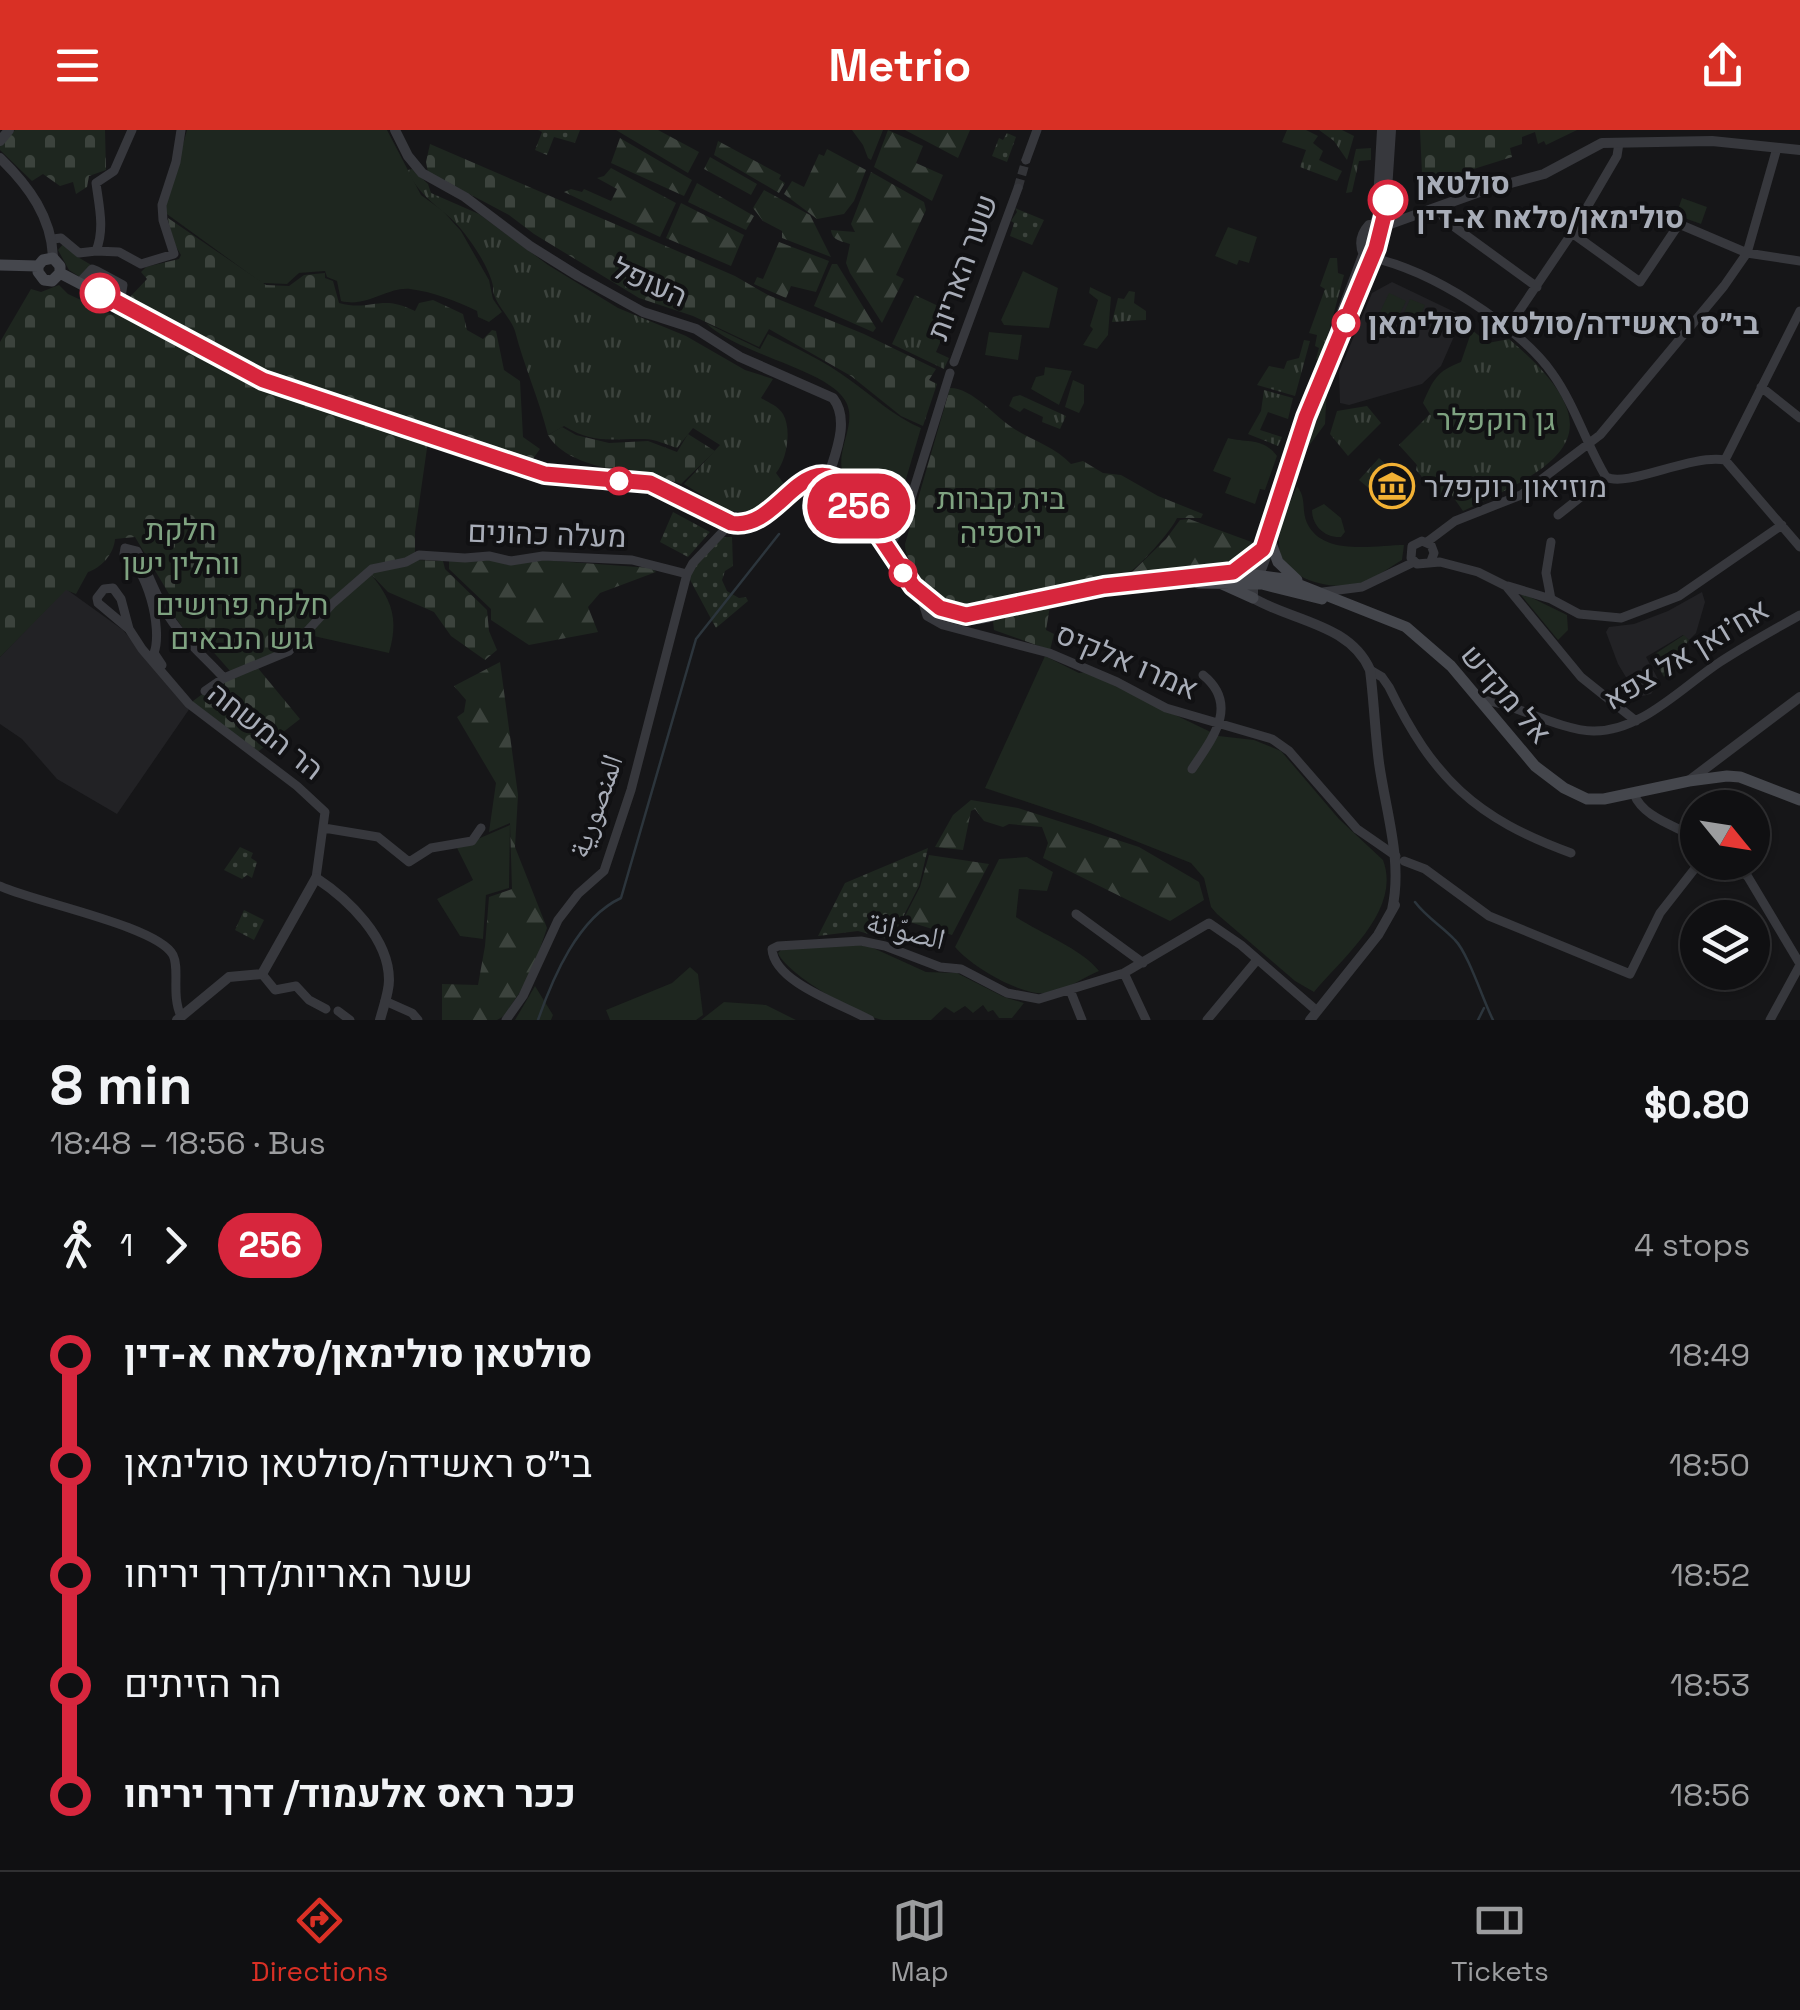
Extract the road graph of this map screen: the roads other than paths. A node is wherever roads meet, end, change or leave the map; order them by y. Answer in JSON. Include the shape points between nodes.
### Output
{"nodes":[{"id":1,"x":10,"y":130,"type":"edge"},
{"id":2,"x":132,"y":130,"type":"edge"},
{"id":3,"x":180,"y":130,"type":"edge"},
{"id":4,"x":395,"y":130,"type":"edge"},
{"id":5,"x":1037,"y":130,"type":"edge"},
{"id":6,"x":1382,"y":130,"type":"edge"},
{"id":7,"x":1391,"y":130,"type":"edge"},
{"id":8,"x":0,"y":140,"type":"edge"},
{"id":9,"x":1619,"y":143,"type":"junction"},
{"id":10,"x":1777,"y":148,"type":"junction"},
{"id":11,"x":1800,"y":150,"type":"edge"},
{"id":12,"x":1028,"y":156,"type":"tunnel mouth"},
{"id":13,"x":0,"y":158,"type":"edge"},
{"id":14,"x":1018,"y":188,"type":"tunnel mouth"},
{"id":15,"x":1438,"y":208,"type":"junction"},
{"id":16,"x":1379,"y":225,"type":"junction"},
{"id":17,"x":1572,"y":233,"type":"junction"},
{"id":18,"x":52,"y":239,"type":"junction"},
{"id":19,"x":96,"y":251,"type":"junction"},
{"id":20,"x":1747,"y":253,"type":"junction"},
{"id":21,"x":1368,"y":257,"type":"junction"},
{"id":22,"x":53,"y":258,"type":"junction"},
{"id":23,"x":1800,"y":261,"type":"edge"},
{"id":24,"x":0,"y":265,"type":"edge"},
{"id":25,"x":38,"y":266,"type":"junction"},
{"id":26,"x":60,"y":273,"type":"junction"},
{"id":27,"x":79,"y":283,"type":"junction"},
{"id":28,"x":1537,"y":287,"type":"junction"},
{"id":29,"x":120,"y":303,"type":"junction"},
{"id":30,"x":1800,"y":311,"type":"edge"},
{"id":31,"x":1507,"y":330,"type":"junction"},
{"id":32,"x":954,"y":362,"type":"dead end"},
{"id":33,"x":950,"y":374,"type":"dead end"},
{"id":34,"x":1761,"y":387,"type":"junction"},
{"id":35,"x":1800,"y":418,"type":"edge"},
{"id":36,"x":1587,"y":445,"type":"junction"},
{"id":37,"x":1725,"y":460,"type":"junction"},
{"id":38,"x":1606,"y":477,"type":"junction"},
{"id":39,"x":827,"y":481,"type":"junction"},
{"id":40,"x":1558,"y":515,"type":"dead end"},
{"id":41,"x":731,"y":523,"type":"junction"},
{"id":42,"x":1782,"y":525,"type":"junction"},
{"id":43,"x":1426,"y":542,"type":"junction"},
{"id":44,"x":1551,"y":542,"type":"dead end"},
{"id":45,"x":1267,"y":546,"type":"junction"},
{"id":46,"x":1800,"y":546,"type":"edge"},
{"id":47,"x":887,"y":549,"type":"junction"},
{"id":48,"x":1431,"y":560,"type":"junction"},
{"id":49,"x":1414,"y":562,"type":"junction"},
{"id":50,"x":1233,"y":572,"type":"junction"},
{"id":51,"x":687,"y":574,"type":"junction"},
{"id":52,"x":1257,"y":577,"type":"junction"},
{"id":53,"x":1218,"y":582,"type":"junction"},
{"id":54,"x":1149,"y":583,"type":"junction"},
{"id":55,"x":913,"y":586,"type":"junction"},
{"id":56,"x":1506,"y":586,"type":"junction"},
{"id":57,"x":1300,"y":588,"type":"junction"},
{"id":58,"x":1322,"y":592,"type":"junction"},
{"id":59,"x":1253,"y":598,"type":"junction"},
{"id":60,"x":1551,"y":598,"type":"junction"},
{"id":61,"x":924,"y":603,"type":"junction"},
{"id":62,"x":1346,"y":603,"type":"junction"},
{"id":63,"x":1011,"y":608,"type":"junction"},
{"id":64,"x":1800,"y":615,"type":"edge"},
{"id":65,"x":129,"y":629,"type":"junction"},
{"id":66,"x":1370,"y":670,"type":"junction"},
{"id":67,"x":1202,"y":675,"type":"dead end"},
{"id":68,"x":224,"y":678,"type":"junction"},
{"id":69,"x":206,"y":691,"type":"dead end"},
{"id":70,"x":1800,"y":698,"type":"edge"},
{"id":71,"x":1483,"y":701,"type":"junction"},
{"id":72,"x":189,"y":704,"type":"junction"},
{"id":73,"x":1636,"y":720,"type":"junction"},
{"id":74,"x":1219,"y":724,"type":"junction"},
{"id":75,"x":1192,"y":769,"type":"dead end"},
{"id":76,"x":1689,"y":781,"type":"junction"},
{"id":77,"x":1634,"y":794,"type":"junction"},
{"id":78,"x":1800,"y":800,"type":"edge"},
{"id":79,"x":324,"y":828,"type":"junction"},
{"id":80,"x":480,"y":828,"type":"dead end"},
{"id":81,"x":1680,"y":829,"type":"edge"},
{"id":82,"x":1571,"y":853,"type":"dead end"},
{"id":83,"x":1399,"y":858,"type":"junction"},
{"id":84,"x":316,"y":878,"type":"junction"},
{"id":85,"x":1686,"y":880,"type":"edge"},
{"id":86,"x":1750,"y":880,"type":"edge"},
{"id":87,"x":0,"y":886,"type":"edge"},
{"id":88,"x":1076,"y":914,"type":"dead end"},
{"id":89,"x":1799,"y":959,"type":"edge"},
{"id":90,"x":1257,"y":960,"type":"junction"},
{"id":91,"x":1143,"y":963,"type":"junction"},
{"id":92,"x":1124,"y":972,"type":"junction"},
{"id":93,"x":262,"y":974,"type":"junction"},
{"id":94,"x":1070,"y":990,"type":"junction"},
{"id":95,"x":385,"y":1001,"type":"junction"},
{"id":96,"x":326,"y":1009,"type":"dead end"},
{"id":97,"x":338,"y":1011,"type":"dead end"},
{"id":98,"x":1313,"y":1015,"type":"edge"},
{"id":99,"x":179,"y":1018,"type":"edge"},
{"id":100,"x":350,"y":1020,"type":"edge"},
{"id":101,"x":380,"y":1020,"type":"edge"},
{"id":102,"x":418,"y":1020,"type":"edge"},
{"id":103,"x":506,"y":1020,"type":"edge"},
{"id":104,"x":870,"y":1020,"type":"edge"},
{"id":105,"x":1082,"y":1020,"type":"edge"},
{"id":106,"x":1146,"y":1020,"type":"edge"},
{"id":107,"x":1207,"y":1020,"type":"edge"},
{"id":108,"x":1770,"y":1020,"type":"edge"}],
"edges":[{"from":1,"to":8,"type":"street"},
{"from":2,"to":19,"type":"street","via":[[114,171],[96,183]]},
{"from":3,"to":19,"type":"street","via":[[162,204],[174,254],[141,264],[119,252]]},
{"from":4,"to":39,"type":"street","name":"העופל","via":[[422,173],[578,276],[833,398],[841,422]]},
{"from":5,"to":12,"type":"street"},
{"from":6,"to":16,"type":"street"},
{"from":7,"to":16,"type":"street"},
{"from":9,"to":10,"type":"street","via":[[1712,140]]},
{"from":9,"to":15,"type":"street","via":[[1602,143],[1544,174]]},
{"from":9,"to":17,"type":"street"},
{"from":10,"to":11,"type":"street"},
{"from":10,"to":20,"type":"street"},
{"from":13,"to":18,"type":"street","via":[[28,189]]},
{"from":14,"to":32,"type":"street","name":"שער האריות"},
{"from":15,"to":16,"type":"street"},
{"from":15,"to":28,"type":"street","via":[[1445,220]]},
{"from":16,"to":21,"type":"street"},
{"from":17,"to":20,"type":"street","via":[[1640,282],[1679,224]]},
{"from":17,"to":28,"type":"street"},
{"from":18,"to":19,"type":"street","via":[[61,238],[79,253]]},
{"from":18,"to":22,"type":"street"},
{"from":20,"to":23,"type":"street"},
{"from":20,"to":36,"type":"street"},
{"from":21,"to":31,"type":"street","via":[[1434,282]]},
{"from":21,"to":45,"type":"street","via":[[1306,417]]},
{"from":22,"to":25,"type":"main road"},
{"from":22,"to":26,"type":"main road"},
{"from":24,"to":25,"type":"main road"},
{"from":25,"to":26,"type":"main road","via":[[44,280]]},
{"from":26,"to":27,"type":"main road"},
{"from":27,"to":29,"type":"main road"},
{"from":27,"to":29,"type":"street","via":[[97,271],[123,285]]},
{"from":28,"to":31,"type":"street"},
{"from":29,"to":41,"type":"main road","via":[[263,380],[545,474],[659,486]]},
{"from":30,"to":34,"type":"street"},
{"from":31,"to":36,"type":"street","via":[[1556,378]]},
{"from":33,"to":47,"type":"street","name":"שער האריות","via":[[903,524]]},
{"from":34,"to":35,"type":"street"},
{"from":34,"to":37,"type":"street"},
{"from":36,"to":38,"type":"street"},
{"from":36,"to":43,"type":"street","via":[[1521,496],[1455,521]]},
{"from":37,"to":38,"type":"street","via":[[1706,457],[1622,480]]},
{"from":37,"to":42,"type":"street"},
{"from":38,"to":40,"type":"street"},
{"from":39,"to":41,"type":"main road","via":[[786,497],[757,520]]},
{"from":39,"to":47,"type":"main road"},
{"from":41,"to":51,"type":"street"},
{"from":42,"to":46,"type":"street"},
{"from":42,"to":60,"type":"street","via":[[1694,587],[1638,614],[1592,617]]},
{"from":43,"to":48,"type":"street"},
{"from":43,"to":49,"type":"street","via":[[1412,546]]},
{"from":44,"to":60,"type":"street"},
{"from":45,"to":50,"type":"main road"},
{"from":45,"to":52,"type":"street"},
{"from":45,"to":57,"type":"main road"},
{"from":47,"to":55,"type":"main road"},
{"from":48,"to":49,"type":"street"},
{"from":48,"to":56,"type":"street"},
{"from":49,"to":58,"type":"street","via":[[1362,587]]},
{"from":50,"to":52,"type":"main road"},
{"from":50,"to":54,"type":"main road"},
{"from":51,"to":68,"type":"street","name":"מעלה כהונים","via":[[632,560],[420,554],[372,569],[289,650]]},
{"from":51,"to":103,"type":"street","name":"المنصورية","via":[[604,870],[558,920]]},
{"from":52,"to":53,"type":"main road"},
{"from":52,"to":57,"type":"main road","name":"אל מקדש"},
{"from":52,"to":59,"type":"street"},
{"from":53,"to":54,"type":"main road"},
{"from":53,"to":59,"type":"main road"},
{"from":54,"to":63,"type":"main road","via":[[1104,586]]},
{"from":55,"to":61,"type":"main road"},
{"from":55,"to":63,"type":"main road","via":[[956,614]]},
{"from":56,"to":60,"type":"street"},
{"from":56,"to":73,"type":"street","via":[[1580,677]]},
{"from":57,"to":58,"type":"main road","name":"אל מקדש"},
{"from":57,"to":62,"type":"main road","name":"אל מקדש"},
{"from":58,"to":62,"type":"main road","name":"אל מקדש"},
{"from":59,"to":66,"type":"street","via":[[1350,642]]},
{"from":61,"to":63,"type":"main road","via":[[960,620]]},
{"from":61,"to":74,"type":"street","name":"אמרו אלקיס","via":[[927,616],[943,625],[1049,653],[1166,708]]},
{"from":62,"to":71,"type":"main road","name":"אל מקדש","via":[[1406,627]]},
{"from":64,"to":73,"type":"street","name":"אח'ואן אל צפא"},
{"from":65,"to":65,"type":"street","name":"הר המשחה","via":[[122,600],[108,587],[98,604]]},
{"from":65,"to":72,"type":"street","name":"הר המשחה"},
{"from":66,"to":82,"type":"street","via":[[1382,677],[1425,754],[1453,786],[1521,833]]},
{"from":66,"to":83,"type":"street"},
{"from":67,"to":74,"type":"street","via":[[1220,697]]},
{"from":68,"to":69,"type":"street","name":"מעלה כהונים"},
{"from":68,"to":72,"type":"street","via":[[176,627],[137,551],[125,548],[146,580],[158,639],[154,654]]},
{"from":70,"to":76,"type":"street"},
{"from":71,"to":73,"type":"street","name":"אח'ואן אל צפא","via":[[1577,730],[1607,731]]},
{"from":71,"to":77,"type":"main road","name":"אל מקדש","via":[[1516,746],[1564,788],[1587,799]]},
{"from":72,"to":79,"type":"street","name":"הר המשחה","via":[[314,800],[325,812]]},
{"from":74,"to":75,"type":"street"},
{"from":74,"to":83,"type":"street","name":"אמרו אלקיס","via":[[1282,744],[1357,829]]},
{"from":76,"to":77,"type":"main road","name":"אל מקדש"},
{"from":76,"to":78,"type":"main road","name":"אל מקדש","via":[[1740,777]]},
{"from":77,"to":81,"type":"street","via":[[1650,814]]},
{"from":79,"to":80,"type":"street","via":[[378,837],[408,862],[432,848],[472,840]]},
{"from":79,"to":84,"type":"street"},
{"from":83,"to":85,"type":"street","name":"אמרו אלקיס","via":[[1425,868],[1500,921],[1630,974],[1660,913]]},
{"from":83,"to":98,"type":"street","via":[[1392,910]]},
{"from":84,"to":93,"type":"street"},
{"from":84,"to":95,"type":"street","via":[[367,925],[383,954]]},
{"from":86,"to":89,"type":"street"},
{"from":87,"to":99,"type":"street","via":[[118,923],[167,948]]},
{"from":88,"to":91,"type":"street"},
{"from":89,"to":108,"type":"street"},
{"from":90,"to":91,"type":"street","name":"الصوّانة","via":[[1209,924]]},
{"from":90,"to":98,"type":"street","name":"الصوّانة"},
{"from":90,"to":107,"type":"street"},
{"from":91,"to":92,"type":"street","name":"الصوّانة"},
{"from":92,"to":94,"type":"street","name":"الصوّانة"},
{"from":92,"to":106,"type":"street"},
{"from":93,"to":96,"type":"street","via":[[275,990],[296,986]]},
{"from":93,"to":99,"type":"street","via":[[229,977]]},
{"from":94,"to":104,"type":"street","name":"الصوّانة","via":[[1023,996],[961,969],[861,941],[772,949],[776,963],[798,983]]},
{"from":94,"to":105,"type":"street"},
{"from":95,"to":101,"type":"street"},
{"from":95,"to":102,"type":"street"},
{"from":97,"to":100,"type":"street"}]}
